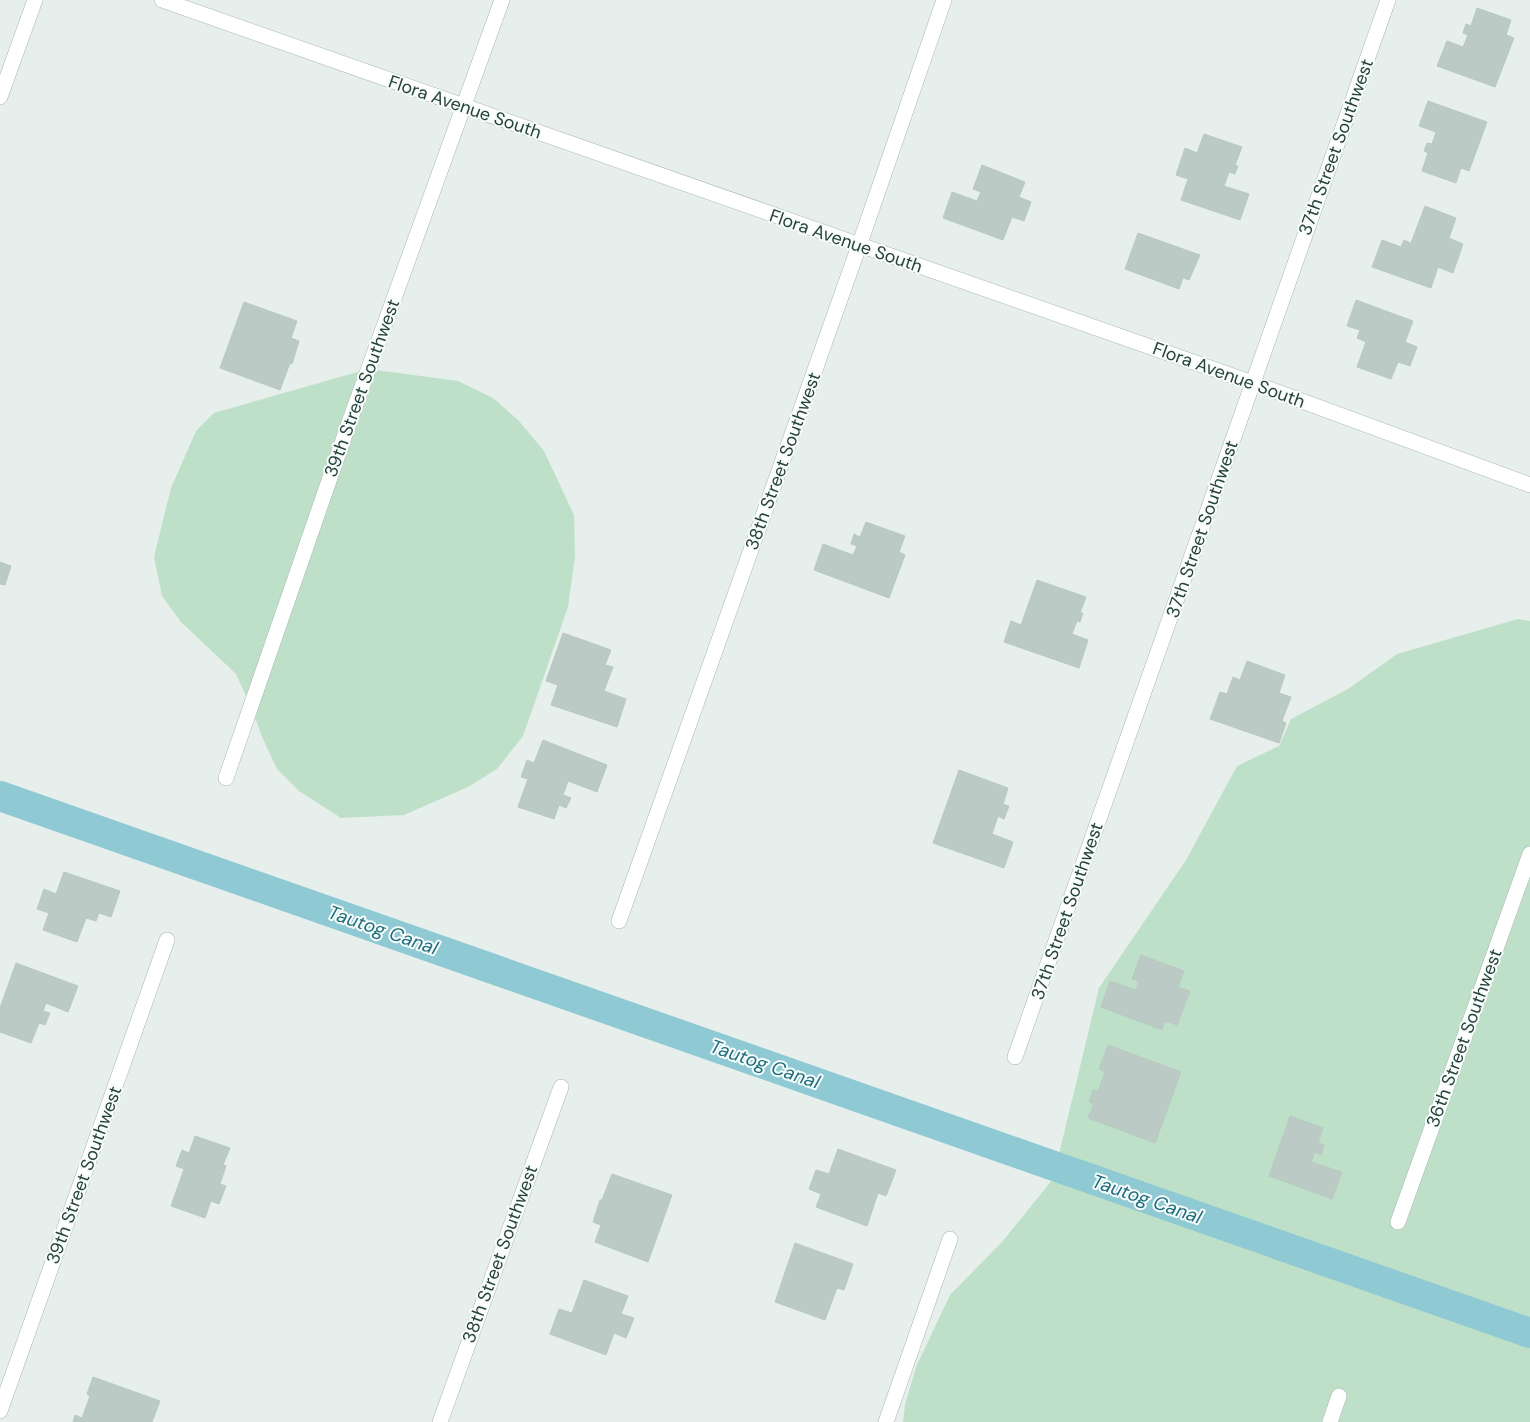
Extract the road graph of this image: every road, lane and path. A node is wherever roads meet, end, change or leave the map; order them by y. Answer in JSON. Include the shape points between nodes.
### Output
{"nodes":[{"id":1,"x":34,"y":0,"type":"edge"},
{"id":2,"x":162,"y":0,"type":"edge"},
{"id":3,"x":502,"y":0,"type":"edge"},
{"id":4,"x":944,"y":0,"type":"edge"},
{"id":5,"x":1388,"y":0,"type":"edge"},
{"id":6,"x":0,"y":97,"type":"edge"},
{"id":7,"x":464,"y":106,"type":"junction"},
{"id":8,"x":859,"y":246,"type":"junction"},
{"id":9,"x":1253,"y":383,"type":"junction"},
{"id":10,"x":1530,"y":484,"type":"edge"},
{"id":11,"x":226,"y":778,"type":"dead end"},
{"id":12,"x":1530,"y":854,"type":"edge"},
{"id":13,"x":619,"y":921,"type":"dead end"},
{"id":14,"x":167,"y":940,"type":"dead end"},
{"id":15,"x":1015,"y":1057,"type":"dead end"},
{"id":16,"x":562,"y":1087,"type":"dead end"},
{"id":17,"x":1398,"y":1222,"type":"dead end"},
{"id":18,"x":950,"y":1239,"type":"dead end"},
{"id":19,"x":1340,"y":1396,"type":"dead end"},
{"id":20,"x":0,"y":1411,"type":"edge"},
{"id":21,"x":440,"y":1422,"type":"edge"},
{"id":22,"x":886,"y":1422,"type":"edge"},
{"id":23,"x":1330,"y":1422,"type":"edge"}],
"edges":[{"from":1,"to":6,"type":"street"},
{"from":2,"to":7,"type":"street","name":"Flora Avenue South"},
{"from":3,"to":7,"type":"street","name":"39th Street Southwest"},
{"from":4,"to":8,"type":"street","name":"38th Street Southwest"},
{"from":5,"to":9,"type":"street","name":"37th Street Southwest"},
{"from":7,"to":8,"type":"street","name":"Flora Avenue South"},
{"from":7,"to":11,"type":"street","name":"39th Street Southwest","via":[[350,420]]},
{"from":8,"to":9,"type":"street","name":"Flora Avenue South"},
{"from":8,"to":13,"type":"street","name":"38th Street Southwest"},
{"from":9,"to":10,"type":"street","name":"Flora Avenue South"},
{"from":9,"to":15,"type":"street","name":"37th Street Southwest"},
{"from":12,"to":17,"type":"street","name":"36th Street Southwest"},
{"from":14,"to":20,"type":"street","name":"39th Street Southwest"},
{"from":16,"to":21,"type":"street","name":"38th Street Southwest"},
{"from":18,"to":22,"type":"street"},
{"from":19,"to":23,"type":"street"}]}
